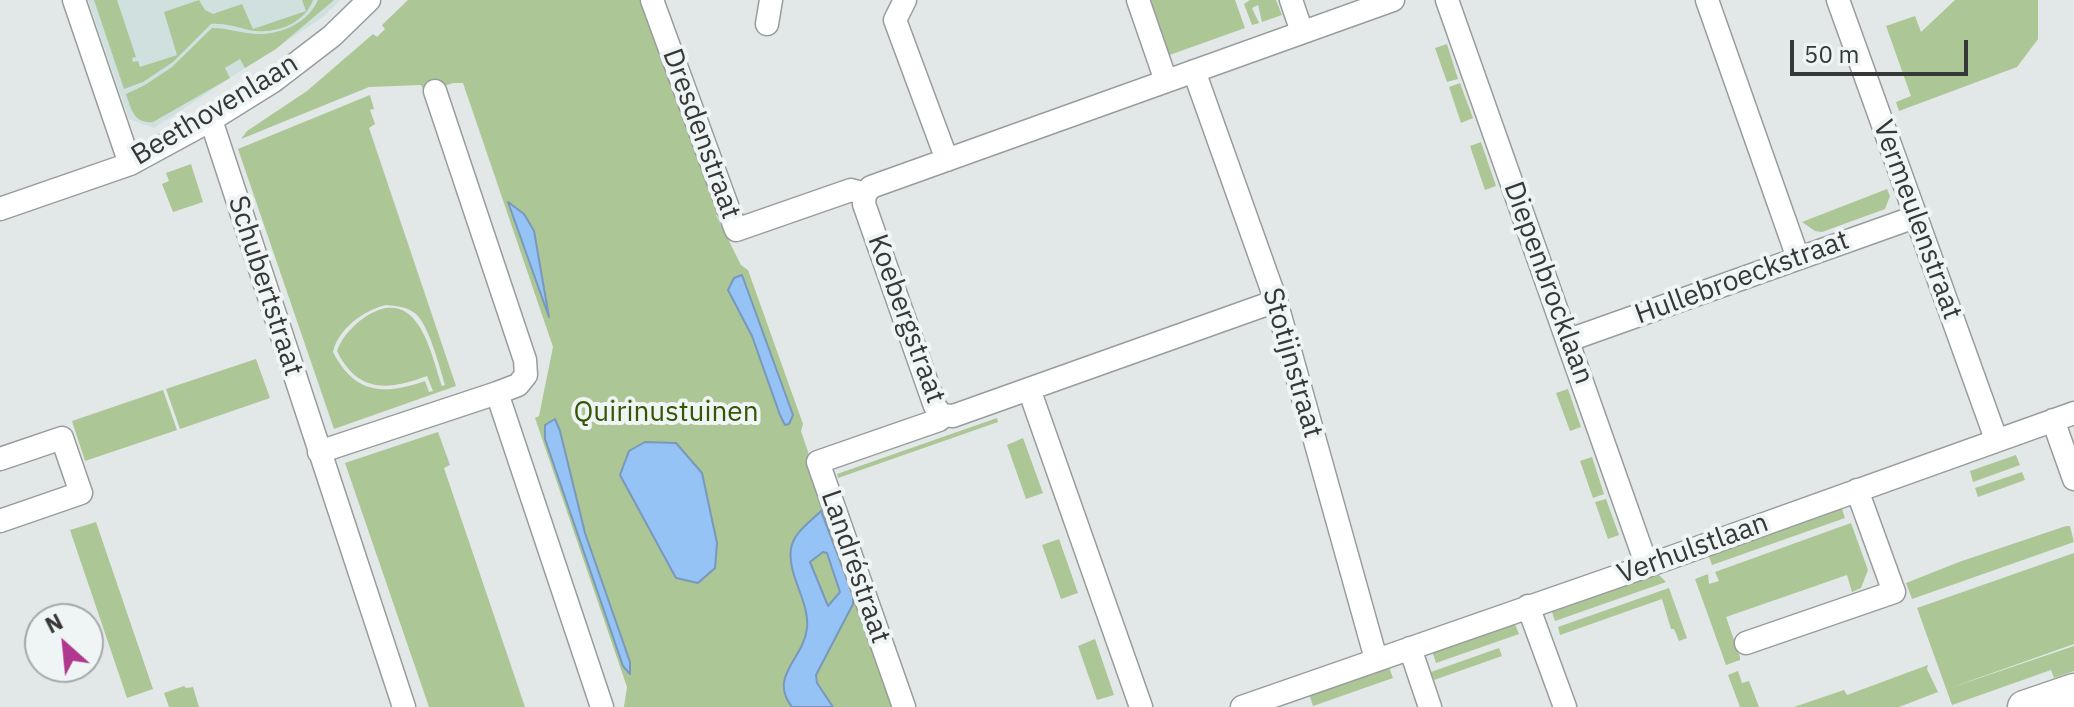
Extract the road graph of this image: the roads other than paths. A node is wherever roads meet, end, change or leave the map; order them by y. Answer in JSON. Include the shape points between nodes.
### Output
{"nodes":[{"id":1,"x":74,"y":0,"type":"edge"},
{"id":2,"x":369,"y":0,"type":"edge"},
{"id":3,"x":652,"y":0,"type":"edge"},
{"id":4,"x":771,"y":0,"type":"edge"},
{"id":5,"x":905,"y":0,"type":"edge"},
{"id":6,"x":1138,"y":0,"type":"edge"},
{"id":7,"x":1291,"y":0,"type":"edge"},
{"id":8,"x":1393,"y":0,"type":"edge"},
{"id":9,"x":1447,"y":0,"type":"edge"},
{"id":10,"x":1707,"y":0,"type":"edge"},
{"id":11,"x":1838,"y":0,"type":"edge"},
{"id":12,"x":767,"y":24,"type":"dead end"},
{"id":13,"x":1302,"y":32,"type":"junction"},
{"id":14,"x":1194,"y":71,"type":"junction"},
{"id":15,"x":1166,"y":81,"type":"junction"},
{"id":16,"x":435,"y":91,"type":"dead end"},
{"id":17,"x":211,"y":120,"type":"junction"},
{"id":18,"x":947,"y":160,"type":"junction"},
{"id":19,"x":130,"y":164,"type":"junction"},
{"id":20,"x":865,"y":194,"type":"junction"},
{"id":21,"x":0,"y":209,"type":"edge"},
{"id":22,"x":1915,"y":217,"type":"junction"},
{"id":23,"x":1798,"y":258,"type":"junction"},
{"id":24,"x":1276,"y":301,"type":"junction"},
{"id":25,"x":1569,"y":340,"type":"junction"},
{"id":26,"x":1029,"y":389,"type":"junction"},
{"id":27,"x":497,"y":393,"type":"junction"},
{"id":28,"x":941,"y":415,"type":"junction"},
{"id":29,"x":2064,"y":416,"type":"edge"},
{"id":30,"x":1996,"y":439,"type":"junction"},
{"id":31,"x":319,"y":452,"type":"junction"},
{"id":32,"x":0,"y":459,"type":"edge"},
{"id":33,"x":2074,"y":479,"type":"edge"},
{"id":34,"x":1857,"y":490,"type":"junction"},
{"id":35,"x":0,"y":521,"type":"edge"},
{"id":36,"x":1647,"y":566,"type":"junction"},
{"id":37,"x":1528,"y":606,"type":"junction"},
{"id":38,"x":1746,"y":643,"type":"dead end"},
{"id":39,"x":1410,"y":648,"type":"junction"},
{"id":40,"x":1376,"y":659,"type":"junction"},
{"id":41,"x":2074,"y":690,"type":"edge"},
{"id":42,"x":1288,"y":699,"type":"edge"},
{"id":43,"x":404,"y":707,"type":"edge"},
{"id":44,"x":602,"y":707,"type":"edge"},
{"id":45,"x":904,"y":707,"type":"edge"},
{"id":46,"x":1141,"y":707,"type":"edge"},
{"id":47,"x":1242,"y":707,"type":"edge"},
{"id":48,"x":1430,"y":707,"type":"edge"},
{"id":49,"x":1565,"y":707,"type":"edge"},
{"id":50,"x":2024,"y":707,"type":"edge"}],
"edges":[{"from":1,"to":19,"type":"street"},
{"from":2,"to":17,"type":"street","name":"Beethovenlaan","via":[[272,82]]},
{"from":3,"to":20,"type":"street","name":"Dresdenstraat","via":[[736,230],[851,190]]},
{"from":4,"to":12,"type":"street"},
{"from":5,"to":18,"type":"street","via":[[895,20]]},
{"from":6,"to":15,"type":"street"},
{"from":7,"to":13,"type":"street"},
{"from":8,"to":13,"type":"street"},
{"from":9,"to":25,"type":"street","name":"Diepenbrocklaan"},
{"from":10,"to":23,"type":"street"},
{"from":11,"to":22,"type":"street","name":"Vermeulenstraat"},
{"from":13,"to":14,"type":"street"},
{"from":14,"to":15,"type":"street"},
{"from":14,"to":24,"type":"street","name":"Stotijnstraat"},
{"from":15,"to":18,"type":"street"},
{"from":16,"to":27,"type":"street","via":[[525,360],[526,375],[518,385]]},
{"from":17,"to":19,"type":"street","name":"Beethovenlaan"},
{"from":17,"to":31,"type":"street","name":"Schubertstraat"},
{"from":18,"to":20,"type":"street","via":[[871,187]]},
{"from":19,"to":21,"type":"street","name":"Beethovenlaan"},
{"from":20,"to":28,"type":"street","name":"Koebergstraat","via":[[864,204]]},
{"from":22,"to":23,"type":"street","name":"Hullebroeckstraat"},
{"from":22,"to":30,"type":"street","name":"Vermeulenstraat"},
{"from":23,"to":25,"type":"street","name":"Hullebroeckstraat"},
{"from":24,"to":26,"type":"street","name":"Koebergstraat"},
{"from":24,"to":40,"type":"street","name":"Stotijnstraat"},
{"from":25,"to":36,"type":"street","name":"Diepenbrocklaan"},
{"from":26,"to":28,"type":"street","name":"Koebergstraat","via":[[953,416]]},
{"from":26,"to":46,"type":"street"},
{"from":27,"to":31,"type":"street"},
{"from":27,"to":44,"type":"street"},
{"from":28,"to":45,"type":"street","name":"Landréstraat","via":[[818,462]]},
{"from":29,"to":30,"type":"street","name":"Verhulstlaan"},
{"from":29,"to":33,"type":"street","name":"Verhulstlaan"},
{"from":30,"to":34,"type":"street","name":"Verhulstlaan"},
{"from":31,"to":43,"type":"street","name":"Schubertstraat"},
{"from":32,"to":35,"type":"street","via":[[62,438],[81,493]]},
{"from":34,"to":36,"type":"street","name":"Verhulstlaan"},
{"from":34,"to":38,"type":"street","via":[[1894,592]]},
{"from":36,"to":37,"type":"street","name":"Verhulstlaan"},
{"from":37,"to":39,"type":"street","name":"Verhulstlaan"},
{"from":37,"to":49,"type":"street"},
{"from":39,"to":40,"type":"street","name":"Verhulstlaan"},
{"from":39,"to":48,"type":"street"},
{"from":40,"to":42,"type":"street","name":"Verhulstlaan"},
{"from":41,"to":50,"type":"street"},
{"from":42,"to":47,"type":"street","name":"Verhulstlaan"}]}
